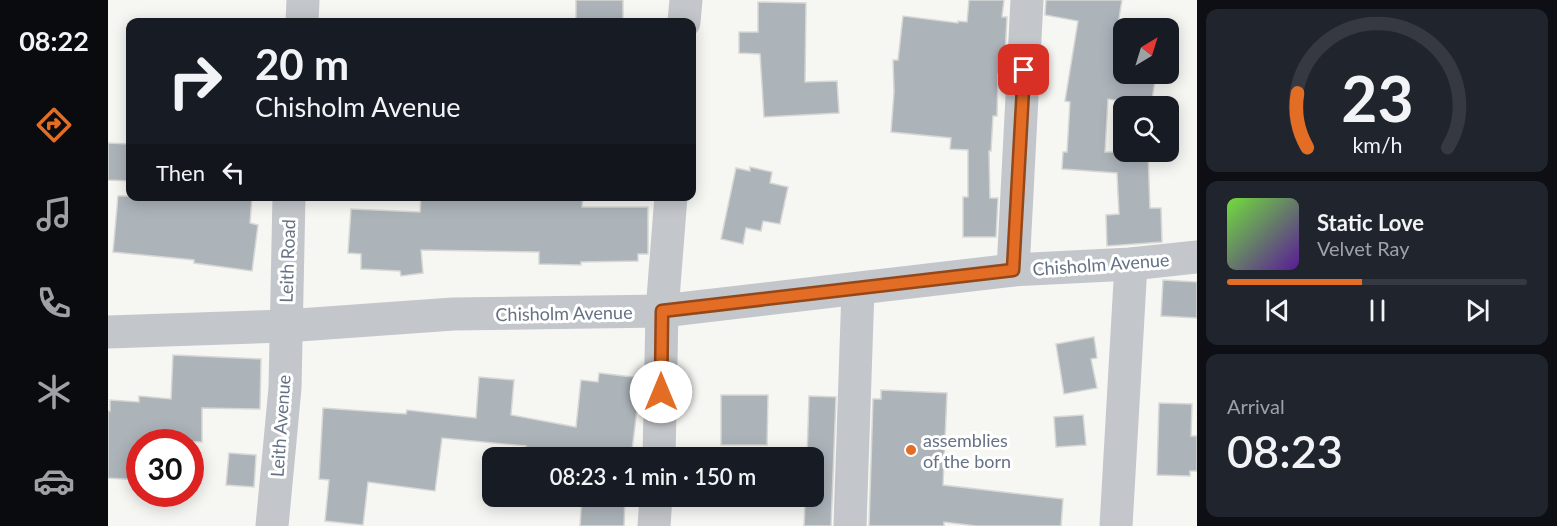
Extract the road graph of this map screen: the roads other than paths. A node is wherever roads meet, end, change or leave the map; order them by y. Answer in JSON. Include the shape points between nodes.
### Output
{"nodes":[{"id":1,"x":303,"y":0,"type":"edge"},
{"id":2,"x":686,"y":0,"type":"edge"},
{"id":3,"x":1027,"y":0,"type":"edge"},
{"id":4,"x":302,"y":18,"type":"edge"},
{"id":5,"x":684,"y":18,"type":"edge"},
{"id":6,"x":289,"y":201,"type":"edge"},
{"id":7,"x":671,"y":201,"type":"edge"},
{"id":8,"x":1197,"y":257,"type":"edge"},
{"id":9,"x":1131,"y":264,"type":"junction"},
{"id":10,"x":1013,"y":270,"type":"junction"},
{"id":11,"x":858,"y":289,"type":"junction"},
{"id":12,"x":662,"y":311,"type":"junction"},
{"id":13,"x":285,"y":326,"type":"junction"},
{"id":14,"x":108,"y":332,"type":"edge"},
{"id":15,"x":659,"y":447,"type":"edge"},
{"id":16,"x":655,"y":507,"type":"edge"},
{"id":17,"x":272,"y":526,"type":"edge"},
{"id":18,"x":654,"y":526,"type":"edge"},
{"id":19,"x":850,"y":526,"type":"edge"},
{"id":20,"x":1116,"y":526,"type":"edge"}],
"edges":[{"from":1,"to":4,"type":"street"},
{"from":2,"to":5,"type":"street"},
{"from":3,"to":10,"type":"street"},
{"from":6,"to":13,"type":"street","name":"Leith Road"},
{"from":7,"to":12,"type":"street"},
{"from":8,"to":9,"type":"street","name":"Chisholm Avenue"},
{"from":9,"to":10,"type":"street","name":"Chisholm Avenue"},
{"from":9,"to":20,"type":"street"},
{"from":10,"to":11,"type":"street","name":"Chisholm Avenue"},
{"from":11,"to":12,"type":"street","name":"Chisholm Avenue"},
{"from":11,"to":19,"type":"street"},
{"from":12,"to":13,"type":"street","name":"Chisholm Avenue","via":[[453,314]]},
{"from":12,"to":15,"type":"street"},
{"from":13,"to":14,"type":"street","name":"Chisholm Avenue"},
{"from":13,"to":17,"type":"street","name":"Leith Avenue","via":[[285,388]]},
{"from":16,"to":18,"type":"street"}]}
